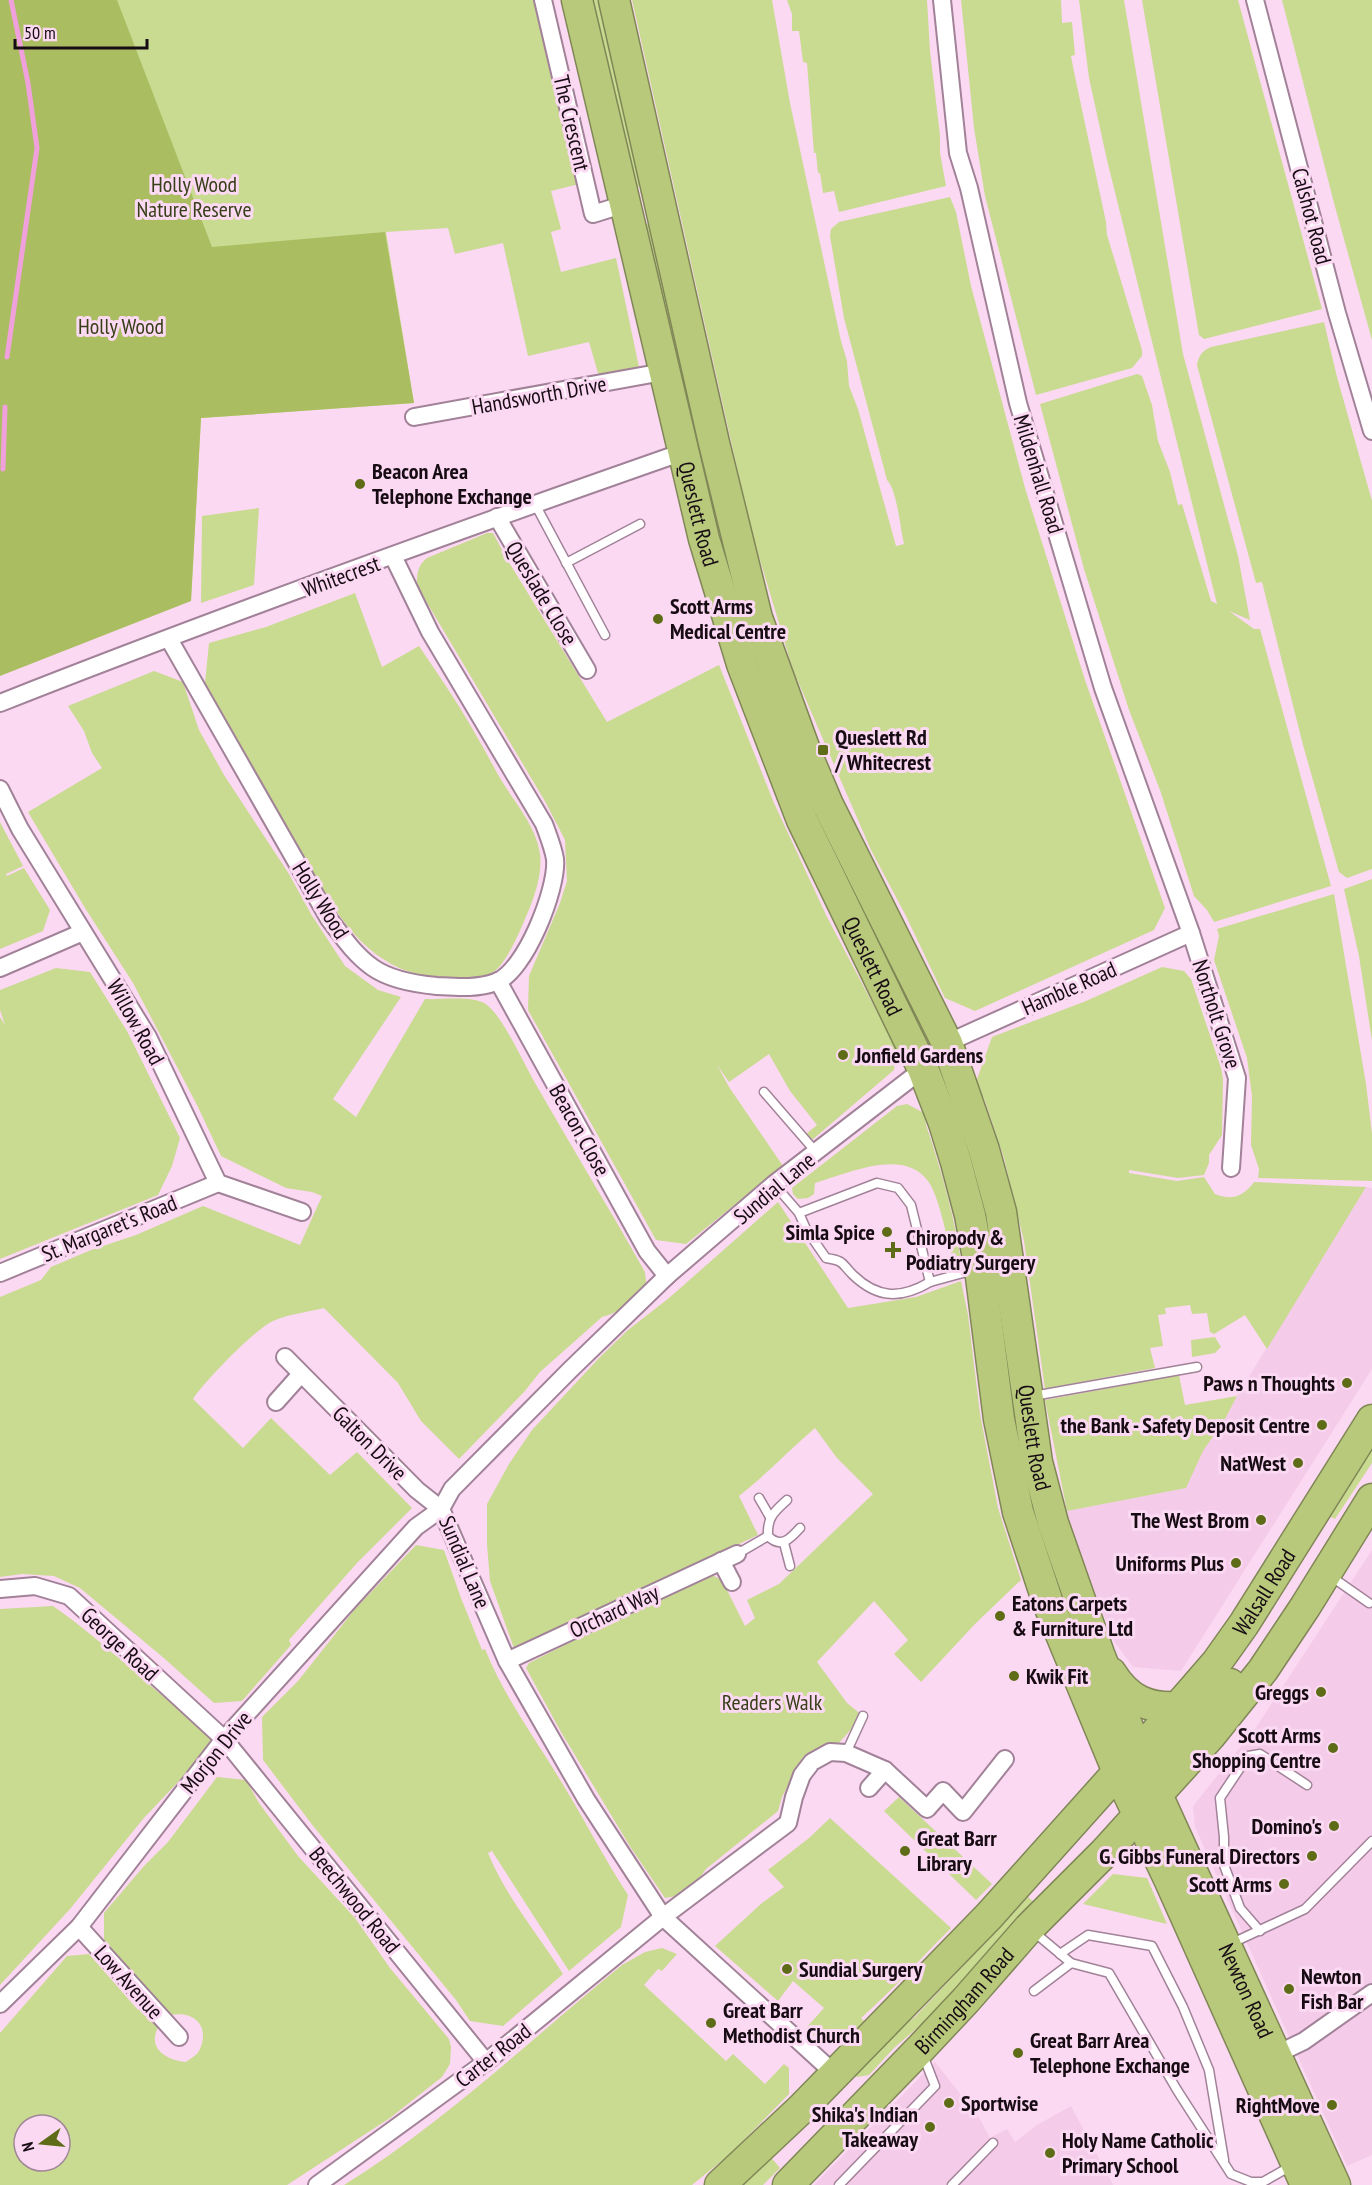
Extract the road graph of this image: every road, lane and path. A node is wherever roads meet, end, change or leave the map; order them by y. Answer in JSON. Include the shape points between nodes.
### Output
{"nodes":[{"id":1,"x":543,"y":0,"type":"edge"},
{"id":2,"x":577,"y":0,"type":"edge"},
{"id":3,"x":614,"y":0,"type":"edge"},
{"id":4,"x":942,"y":0,"type":"edge"},
{"id":5,"x":1255,"y":0,"type":"edge"},
{"id":6,"x":659,"y":199,"type":"junction"},
{"id":7,"x":624,"y":204,"type":"junction"},
{"id":8,"x":663,"y":372,"type":"junction"},
{"id":9,"x":1369,"y":407,"type":"edge"},
{"id":10,"x":414,"y":417,"type":"dead end"},
{"id":11,"x":1372,"y":431,"type":"edge"},
{"id":12,"x":714,"y":443,"type":"junction"},
{"id":13,"x":683,"y":452,"type":"junction"},
{"id":14,"x":535,"y":504,"type":"junction"},
{"id":15,"x":497,"y":517,"type":"junction"},
{"id":16,"x":640,"y":524,"type":"dead end"},
{"id":17,"x":393,"y":556,"type":"junction"},
{"id":18,"x":566,"y":563,"type":"junction"},
{"id":19,"x":605,"y":635,"type":"dead end"},
{"id":20,"x":169,"y":639,"type":"junction"},
{"id":21,"x":587,"y":670,"type":"dead end"},
{"id":22,"x":0,"y":704,"type":"edge"},
{"id":23,"x":0,"y":789,"type":"edge"},
{"id":24,"x":83,"y":932,"type":"junction"},
{"id":25,"x":1191,"y":933,"type":"junction"},
{"id":26,"x":0,"y":968,"type":"edge"},
{"id":27,"x":498,"y":981,"type":"junction"},
{"id":28,"x":947,"y":1042,"type":"junction"},
{"id":29,"x":923,"y":1069,"type":"junction"},
{"id":30,"x":764,"y":1092,"type":"dead end"},
{"id":31,"x":816,"y":1152,"type":"junction"},
{"id":32,"x":1231,"y":1168,"type":"dead end"},
{"id":33,"x":218,"y":1183,"type":"junction"},
{"id":34,"x":774,"y":1184,"type":"junction"},
{"id":35,"x":302,"y":1212,"type":"dead end"},
{"id":36,"x":800,"y":1213,"type":"junction"},
{"id":37,"x":980,"y":1269,"type":"junction"},
{"id":38,"x":0,"y":1273,"type":"edge"},
{"id":39,"x":667,"y":1276,"type":"junction"},
{"id":40,"x":930,"y":1282,"type":"junction"},
{"id":41,"x":285,"y":1357,"type":"dead end"},
{"id":42,"x":1197,"y":1367,"type":"dead end"},
{"id":43,"x":301,"y":1374,"type":"junction"},
{"id":44,"x":1026,"y":1396,"type":"junction"},
{"id":45,"x":276,"y":1402,"type":"dead end"},
{"id":46,"x":1372,"y":1420,"type":"edge"},
{"id":47,"x":759,"y":1498,"type":"dead end"},
{"id":48,"x":1372,"y":1499,"type":"edge"},
{"id":49,"x":787,"y":1500,"type":"dead end"},
{"id":50,"x":441,"y":1509,"type":"junction"},
{"id":51,"x":770,"y":1517,"type":"junction"},
{"id":52,"x":1308,"y":1520,"type":"junction"},
{"id":53,"x":800,"y":1528,"type":"dead end"},
{"id":54,"x":1351,"y":1530,"type":"junction"},
{"id":55,"x":768,"y":1536,"type":"junction"},
{"id":56,"x":784,"y":1543,"type":"junction"},
{"id":57,"x":737,"y":1554,"type":"joint"},
{"id":58,"x":721,"y":1561,"type":"junction"},
{"id":59,"x":790,"y":1566,"type":"dead end"},
{"id":60,"x":1068,"y":1568,"type":"junction"},
{"id":61,"x":1326,"y":1573,"type":"junction"},
{"id":62,"x":1040,"y":1578,"type":"junction"},
{"id":63,"x":732,"y":1582,"type":"dead end"},
{"id":64,"x":0,"y":1589,"type":"edge"},
{"id":65,"x":1369,"y":1603,"type":"dead end"},
{"id":66,"x":1099,"y":1654,"type":"junction"},
{"id":67,"x":507,"y":1661,"type":"junction"},
{"id":68,"x":1179,"y":1707,"type":"junction"},
{"id":69,"x":863,"y":1716,"type":"dead end"},
{"id":70,"x":224,"y":1739,"type":"junction"},
{"id":71,"x":846,"y":1753,"type":"junction"},
{"id":72,"x":1005,"y":1759,"type":"dead end"},
{"id":73,"x":885,"y":1770,"type":"junction"},
{"id":74,"x":1138,"y":1784,"type":"junction"},
{"id":75,"x":1307,"y":1785,"type":"dead end"},
{"id":76,"x":869,"y":1788,"type":"dead end"},
{"id":77,"x":1372,"y":1841,"type":"edge"},
{"id":78,"x":663,"y":1917,"type":"junction"},
{"id":79,"x":79,"y":1927,"type":"junction"},
{"id":80,"x":1029,"y":1928,"type":"junction"},
{"id":81,"x":1260,"y":1931,"type":"junction"},
{"id":82,"x":1226,"y":1946,"type":"junction"},
{"id":83,"x":1060,"y":1954,"type":"junction"},
{"id":84,"x":1071,"y":1963,"type":"junction"},
{"id":85,"x":1213,"y":1974,"type":"junction"},
{"id":86,"x":1034,"y":1991,"type":"dead end"},
{"id":87,"x":1372,"y":1993,"type":"edge"},
{"id":88,"x":0,"y":2004,"type":"edge"},
{"id":89,"x":179,"y":2037,"type":"dead end"},
{"id":90,"x":920,"y":2049,"type":"junction"},
{"id":91,"x":1275,"y":2055,"type":"junction"},
{"id":92,"x":486,"y":2062,"type":"junction"},
{"id":93,"x":835,"y":2074,"type":"junction"},
{"id":94,"x":866,"y":2104,"type":"junction"},
{"id":95,"x":993,"y":2143,"type":"dead end"},
{"id":96,"x":1225,"y":2165,"type":"junction"},
{"id":97,"x":1301,"y":2174,"type":"edge"},
{"id":98,"x":317,"y":2185,"type":"edge"},
{"id":99,"x":720,"y":2185,"type":"edge"},
{"id":100,"x":788,"y":2185,"type":"edge"},
{"id":101,"x":839,"y":2185,"type":"edge"},
{"id":102,"x":952,"y":2185,"type":"edge"},
{"id":103,"x":1335,"y":2185,"type":"edge"}],
"edges":[{"from":1,"to":7,"type":"street","name":"The Crescent","via":[[593,214]]},
{"from":2,"to":7,"type":"highway","name":"Queslett Road"},
{"from":3,"to":6,"type":"highway","name":"Queslett Road"},
{"from":4,"to":25,"type":"street","name":"Mildenhall Road","via":[[958,153],[1018,403],[1103,688]]},
{"from":5,"to":9,"type":"street","name":"Calshot Road","via":[[1337,313]]},
{"from":6,"to":7,"type":"highway"},
{"from":6,"to":12,"type":"highway","name":"Queslett Road"},
{"from":7,"to":8,"type":"highway","name":"Queslett Road"},
{"from":8,"to":10,"type":"street","name":"Handsworth Drive"},
{"from":8,"to":13,"type":"highway","name":"Queslett Road"},
{"from":9,"to":11,"type":"street","name":"Calshot Road"},
{"from":12,"to":13,"type":"highway"},
{"from":12,"to":28,"type":"highway","name":"Queslett Road","via":[[757,618],[806,753],[833,816]]},
{"from":13,"to":14,"type":"street","name":"Whitecrest"},
{"from":13,"to":29,"type":"highway","name":"Queslett Road","via":[[704,539],[742,664],[802,820]]},
{"from":14,"to":15,"type":"street","name":"Whitecrest"},
{"from":14,"to":18,"type":"lane"},
{"from":15,"to":17,"type":"street","name":"Whitecrest"},
{"from":15,"to":21,"type":"street","name":"Queslade Close"},
{"from":16,"to":18,"type":"lane"},
{"from":17,"to":20,"type":"street","name":"Whitecrest"},
{"from":17,"to":27,"type":"street","via":[[430,632],[544,824],[555,859],[554,883],[536,932],[518,963]]},
{"from":18,"to":19,"type":"lane"},
{"from":20,"to":22,"type":"street","name":"Whitecrest"},
{"from":20,"to":27,"type":"street","name":"Holly Wood","via":[[329,919],[353,950],[372,968],[423,985],[479,986]]},
{"from":23,"to":24,"type":"street","name":"Willow Road"},
{"from":24,"to":26,"type":"street"},
{"from":24,"to":33,"type":"street","name":"Willow Road","via":[[148,1037]]},
{"from":25,"to":28,"type":"street","name":"Hamble Road"},
{"from":25,"to":32,"type":"street","name":"Northolt Grove","via":[[1237,1078]]},
{"from":27,"to":39,"type":"street","name":"Beacon Close","via":[[647,1251]]},
{"from":28,"to":29,"type":"street"},
{"from":28,"to":44,"type":"highway","name":"Queslett Road","via":[[984,1150],[1000,1212]]},
{"from":29,"to":31,"type":"street","name":"Sundial Lane"},
{"from":29,"to":37,"type":"highway","name":"Queslett Road","via":[[956,1162]]},
{"from":30,"to":31,"type":"lane"},
{"from":31,"to":34,"type":"street","name":"Sundial Lane"},
{"from":33,"to":35,"type":"street"},
{"from":33,"to":38,"type":"street","name":"St. Margaret's Road"},
{"from":34,"to":36,"type":"lane"},
{"from":34,"to":39,"type":"street","name":"Sundial Lane"},
{"from":36,"to":40,"type":"lane","via":[[826,1258],[840,1260],[866,1287],[882,1294],[899,1294]]},
{"from":36,"to":40,"type":"lane","via":[[877,1182],[898,1188],[911,1205]]},
{"from":37,"to":40,"type":"lane"},
{"from":37,"to":62,"type":"highway","name":"Queslett Road","via":[[999,1419],[1018,1512]]},
{"from":39,"to":50,"type":"street","name":"Sundial Lane","via":[[452,1489]]},
{"from":41,"to":43,"type":"street","name":"Galton Drive"},
{"from":42,"to":44,"type":"lane"},
{"from":43,"to":45,"type":"street"},
{"from":43,"to":50,"type":"street","name":"Galton Drive"},
{"from":44,"to":60,"type":"highway","name":"Queslett Road","via":[[1037,1462]]},
{"from":46,"to":52,"type":"highway","name":"Walsall Road"},
{"from":47,"to":51,"type":"lane"},
{"from":48,"to":54,"type":"highway","name":"Walsall Road"},
{"from":49,"to":51,"type":"lane"},
{"from":50,"to":67,"type":"street","name":"Sundial Lane"},
{"from":50,"to":70,"type":"street","name":"Morjon Drive","via":[[416,1527]]},
{"from":51,"to":55,"type":"lane"},
{"from":52,"to":54,"type":"highway","via":[[1322,1538],[1334,1540]]},
{"from":52,"to":68,"type":"highway","name":"Walsall Road","via":[[1244,1624]]},
{"from":53,"to":56,"type":"lane"},
{"from":54,"to":61,"type":"highway","name":"Walsall Road"},
{"from":55,"to":56,"type":"lane"},
{"from":55,"to":57,"type":"lane","name":"Orchard Way"},
{"from":56,"to":59,"type":"lane"},
{"from":57,"to":58,"type":"street","name":"Orchard Way"},
{"from":58,"to":63,"type":"street"},
{"from":58,"to":67,"type":"street","name":"Orchard Way"},
{"from":60,"to":62,"type":"highway","via":[[1065,1586],[1055,1590],[1047,1588]]},
{"from":60,"to":66,"type":"highway","name":"Queslett Road"},
{"from":61,"to":65,"type":"lane"},
{"from":61,"to":74,"type":"highway","name":"Walsall Road","via":[[1263,1670],[1212,1735]]},
{"from":62,"to":74,"type":"highway","name":"Queslett Road","via":[[1092,1713]]},
{"from":64,"to":70,"type":"street","name":"George Road","via":[[35,1586],[69,1596]]},
{"from":66,"to":68,"type":"highway","via":[[1116,1680],[1138,1701],[1162,1708]]},
{"from":66,"to":74,"type":"highway","name":"Queslett Road"},
{"from":67,"to":78,"type":"street","name":"Sundial Lane","via":[[586,1799]]},
{"from":68,"to":74,"type":"highway","name":"Walsall Road"},
{"from":69,"to":71,"type":"lane"},
{"from":70,"to":79,"type":"street","name":"Morjon Drive"},
{"from":70,"to":92,"type":"street","name":"Beechwood Road"},
{"from":71,"to":73,"type":"street"},
{"from":71,"to":78,"type":"street","via":[[830,1752],[812,1761],[802,1775],[788,1823]]},
{"from":72,"to":73,"type":"street","via":[[963,1812],[944,1791],[927,1809]]},
{"from":73,"to":76,"type":"street"},
{"from":74,"to":80,"type":"highway","name":"Birmingham Road","via":[[1104,1853]]},
{"from":74,"to":82,"type":"highway","name":"Newton Road"},
{"from":74,"to":85,"type":"highway","name":"Newton Road"},
{"from":74,"to":93,"type":"highway","name":"Birmingham Road","via":[[990,1916]]},
{"from":75,"to":81,"type":"lane","via":[[1260,1754],[1248,1756],[1220,1798],[1224,1865],[1240,1908]]},
{"from":77,"to":81,"type":"lane","via":[[1305,1909]]},
{"from":78,"to":92,"type":"street","name":"Carter Road"},
{"from":78,"to":93,"type":"street","name":"Sundial Lane"},
{"from":79,"to":88,"type":"street","name":"Morjon Drive"},
{"from":79,"to":89,"type":"street","name":"Low Avenue"},
{"from":80,"to":83,"type":"lane"},
{"from":80,"to":90,"type":"highway","name":"Birmingham Road"},
{"from":81,"to":82,"type":"lane"},
{"from":82,"to":85,"type":"lane","via":[[1215,1952]]},
{"from":82,"to":91,"type":"highway","name":"Newton Road"},
{"from":83,"to":84,"type":"lane"},
{"from":83,"to":96,"type":"lane","via":[[1088,1935],[1152,1946],[1209,2070]]},
{"from":84,"to":86,"type":"lane"},
{"from":84,"to":96,"type":"lane","via":[[1109,1973]]},
{"from":85,"to":97,"type":"highway","name":"Newton Road"},
{"from":87,"to":91,"type":"street","via":[[1304,2042]]},
{"from":90,"to":94,"type":"highway","name":"Birmingham Road"},
{"from":90,"to":101,"type":"lane","via":[[935,2086]]},
{"from":91,"to":103,"type":"highway","name":"Newton Road"},
{"from":92,"to":98,"type":"street","name":"Carter Road"},
{"from":93,"to":94,"type":"highway"},
{"from":93,"to":99,"type":"highway","name":"Birmingham Road"},
{"from":94,"to":100,"type":"highway","name":"Birmingham Road"},
{"from":95,"to":102,"type":"lane"},
{"from":96,"to":97,"type":"lane","via":[[1231,2174],[1251,2182]]}]}
